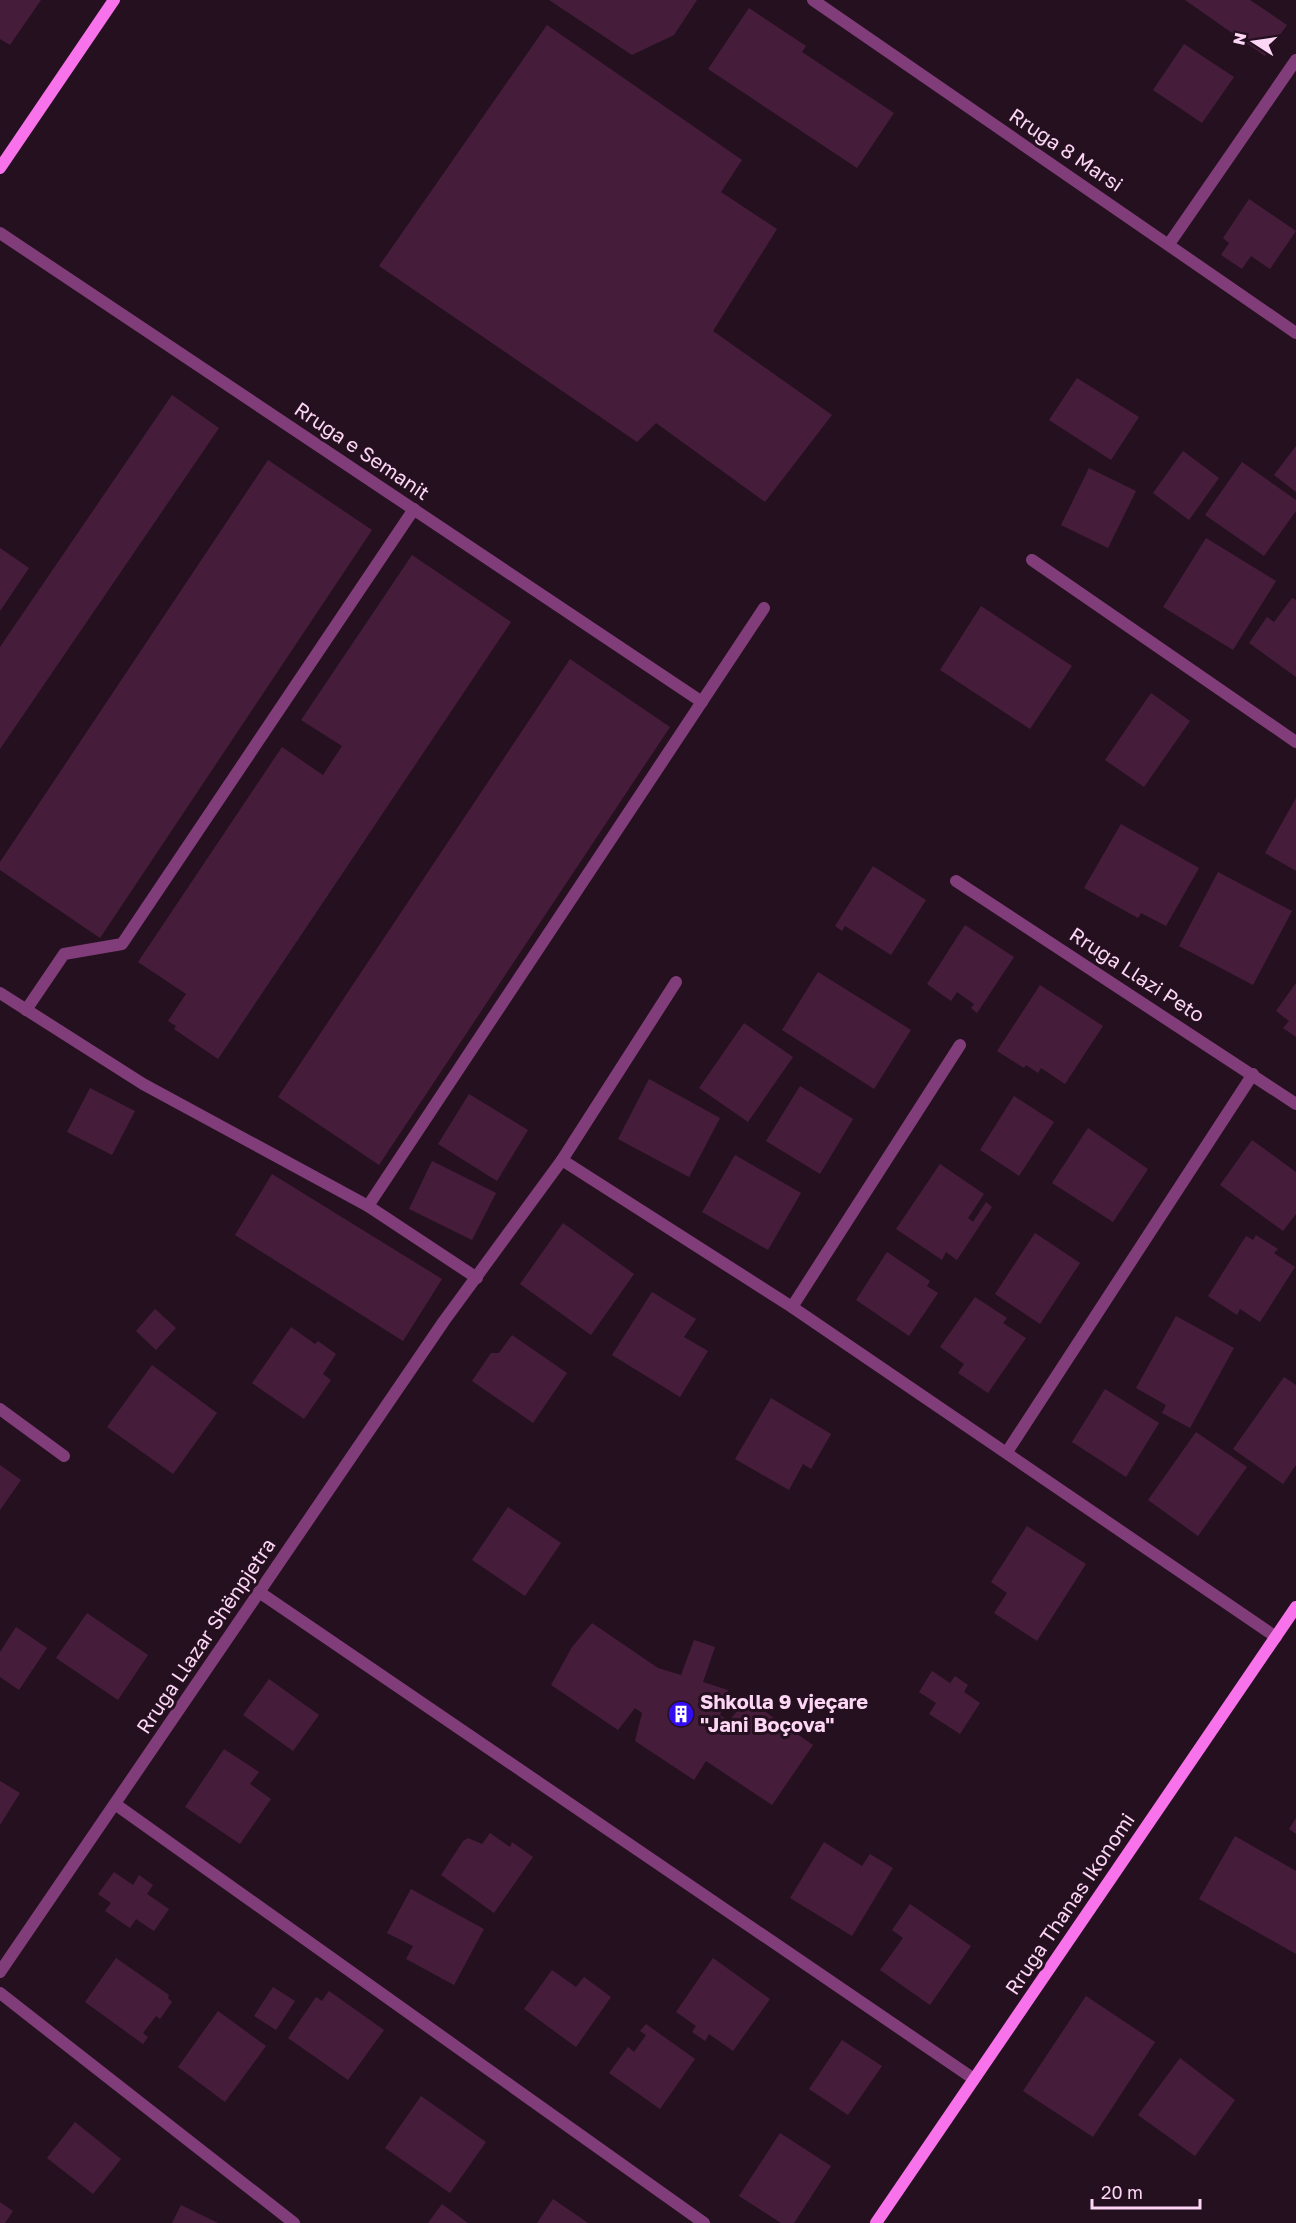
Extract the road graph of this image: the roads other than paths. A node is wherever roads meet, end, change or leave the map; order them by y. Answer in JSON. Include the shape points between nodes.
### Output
{"nodes":[{"id":1,"x":114,"y":0,"type":"edge"},
{"id":2,"x":813,"y":0,"type":"edge"},
{"id":3,"x":1296,"y":60,"type":"edge"},
{"id":4,"x":0,"y":168,"type":"edge"},
{"id":5,"x":0,"y":233,"type":"edge"},
{"id":6,"x":1169,"y":244,"type":"junction"},
{"id":7,"x":1296,"y":333,"type":"edge"},
{"id":8,"x":414,"y":509,"type":"junction"},
{"id":9,"x":1032,"y":560,"type":"dead end"},
{"id":10,"x":764,"y":608,"type":"dead end"},
{"id":11,"x":702,"y":702,"type":"junction"},
{"id":12,"x":1296,"y":742,"type":"edge"},
{"id":13,"x":956,"y":881,"type":"dead end"},
{"id":14,"x":676,"y":982,"type":"dead end"},
{"id":15,"x":0,"y":993,"type":"edge"},
{"id":16,"x":26,"y":1010,"type":"junction"},
{"id":17,"x":960,"y":1045,"type":"dead end"},
{"id":18,"x":1253,"y":1074,"type":"junction"},
{"id":19,"x":1296,"y":1104,"type":"edge"},
{"id":20,"x":562,"y":1160,"type":"junction"},
{"id":21,"x":368,"y":1206,"type":"junction"},
{"id":22,"x":477,"y":1278,"type":"junction"},
{"id":23,"x":792,"y":1307,"type":"junction"},
{"id":24,"x":0,"y":1409,"type":"edge"},
{"id":25,"x":1007,"y":1452,"type":"junction"},
{"id":26,"x":64,"y":1456,"type":"dead end"},
{"id":27,"x":259,"y":1592,"type":"junction"},
{"id":28,"x":1296,"y":1607,"type":"edge"},
{"id":29,"x":1276,"y":1638,"type":"junction"},
{"id":30,"x":115,"y":1804,"type":"junction"},
{"id":31,"x":0,"y":1972,"type":"edge"},
{"id":32,"x":0,"y":1993,"type":"edge"},
{"id":33,"x":974,"y":2079,"type":"junction"},
{"id":34,"x":294,"y":2223,"type":"edge"},
{"id":35,"x":704,"y":2223,"type":"edge"},
{"id":36,"x":876,"y":2223,"type":"edge"}],
"edges":[{"from":1,"to":4,"type":"street"},
{"from":2,"to":6,"type":"street","name":"Rruga 8 Marsi"},
{"from":3,"to":6,"type":"street"},
{"from":5,"to":8,"type":"street","name":"Rruga e Semanit"},
{"from":6,"to":7,"type":"street","name":"Rruga 8 Marsi"},
{"from":8,"to":11,"type":"street","name":"Rruga e Semanit"},
{"from":8,"to":16,"type":"street","via":[[122,944],[64,954]]},
{"from":9,"to":12,"type":"street"},
{"from":10,"to":11,"type":"street"},
{"from":11,"to":21,"type":"street"},
{"from":13,"to":18,"type":"street","name":"Rruga Llazi Peto"},
{"from":14,"to":20,"type":"street","name":"Rruga Llazar Shënpjetra"},
{"from":15,"to":16,"type":"street"},
{"from":16,"to":21,"type":"street","via":[[143,1084]]},
{"from":17,"to":23,"type":"street"},
{"from":18,"to":19,"type":"street","name":"Rruga Llazi Peto"},
{"from":18,"to":25,"type":"street"},
{"from":20,"to":22,"type":"street","name":"Rruga Llazar Shënpjetra"},
{"from":20,"to":23,"type":"street"},
{"from":21,"to":22,"type":"street"},
{"from":22,"to":27,"type":"street","name":"Rruga Llazar Shënpjetra"},
{"from":23,"to":25,"type":"street"},
{"from":24,"to":26,"type":"street"},
{"from":25,"to":29,"type":"street"},
{"from":27,"to":30,"type":"street","name":"Rruga Llazar Shënpjetra"},
{"from":27,"to":33,"type":"street"},
{"from":28,"to":29,"type":"street","name":"Rruga Thanas Ikonomi"},
{"from":29,"to":33,"type":"street","name":"Rruga Thanas Ikonomi"},
{"from":30,"to":31,"type":"street","name":"Rruga Llazar Shënpjetra"},
{"from":30,"to":35,"type":"street"},
{"from":32,"to":34,"type":"street"},
{"from":33,"to":36,"type":"street","name":"Rruga Thanas Ikonomi"}]}
